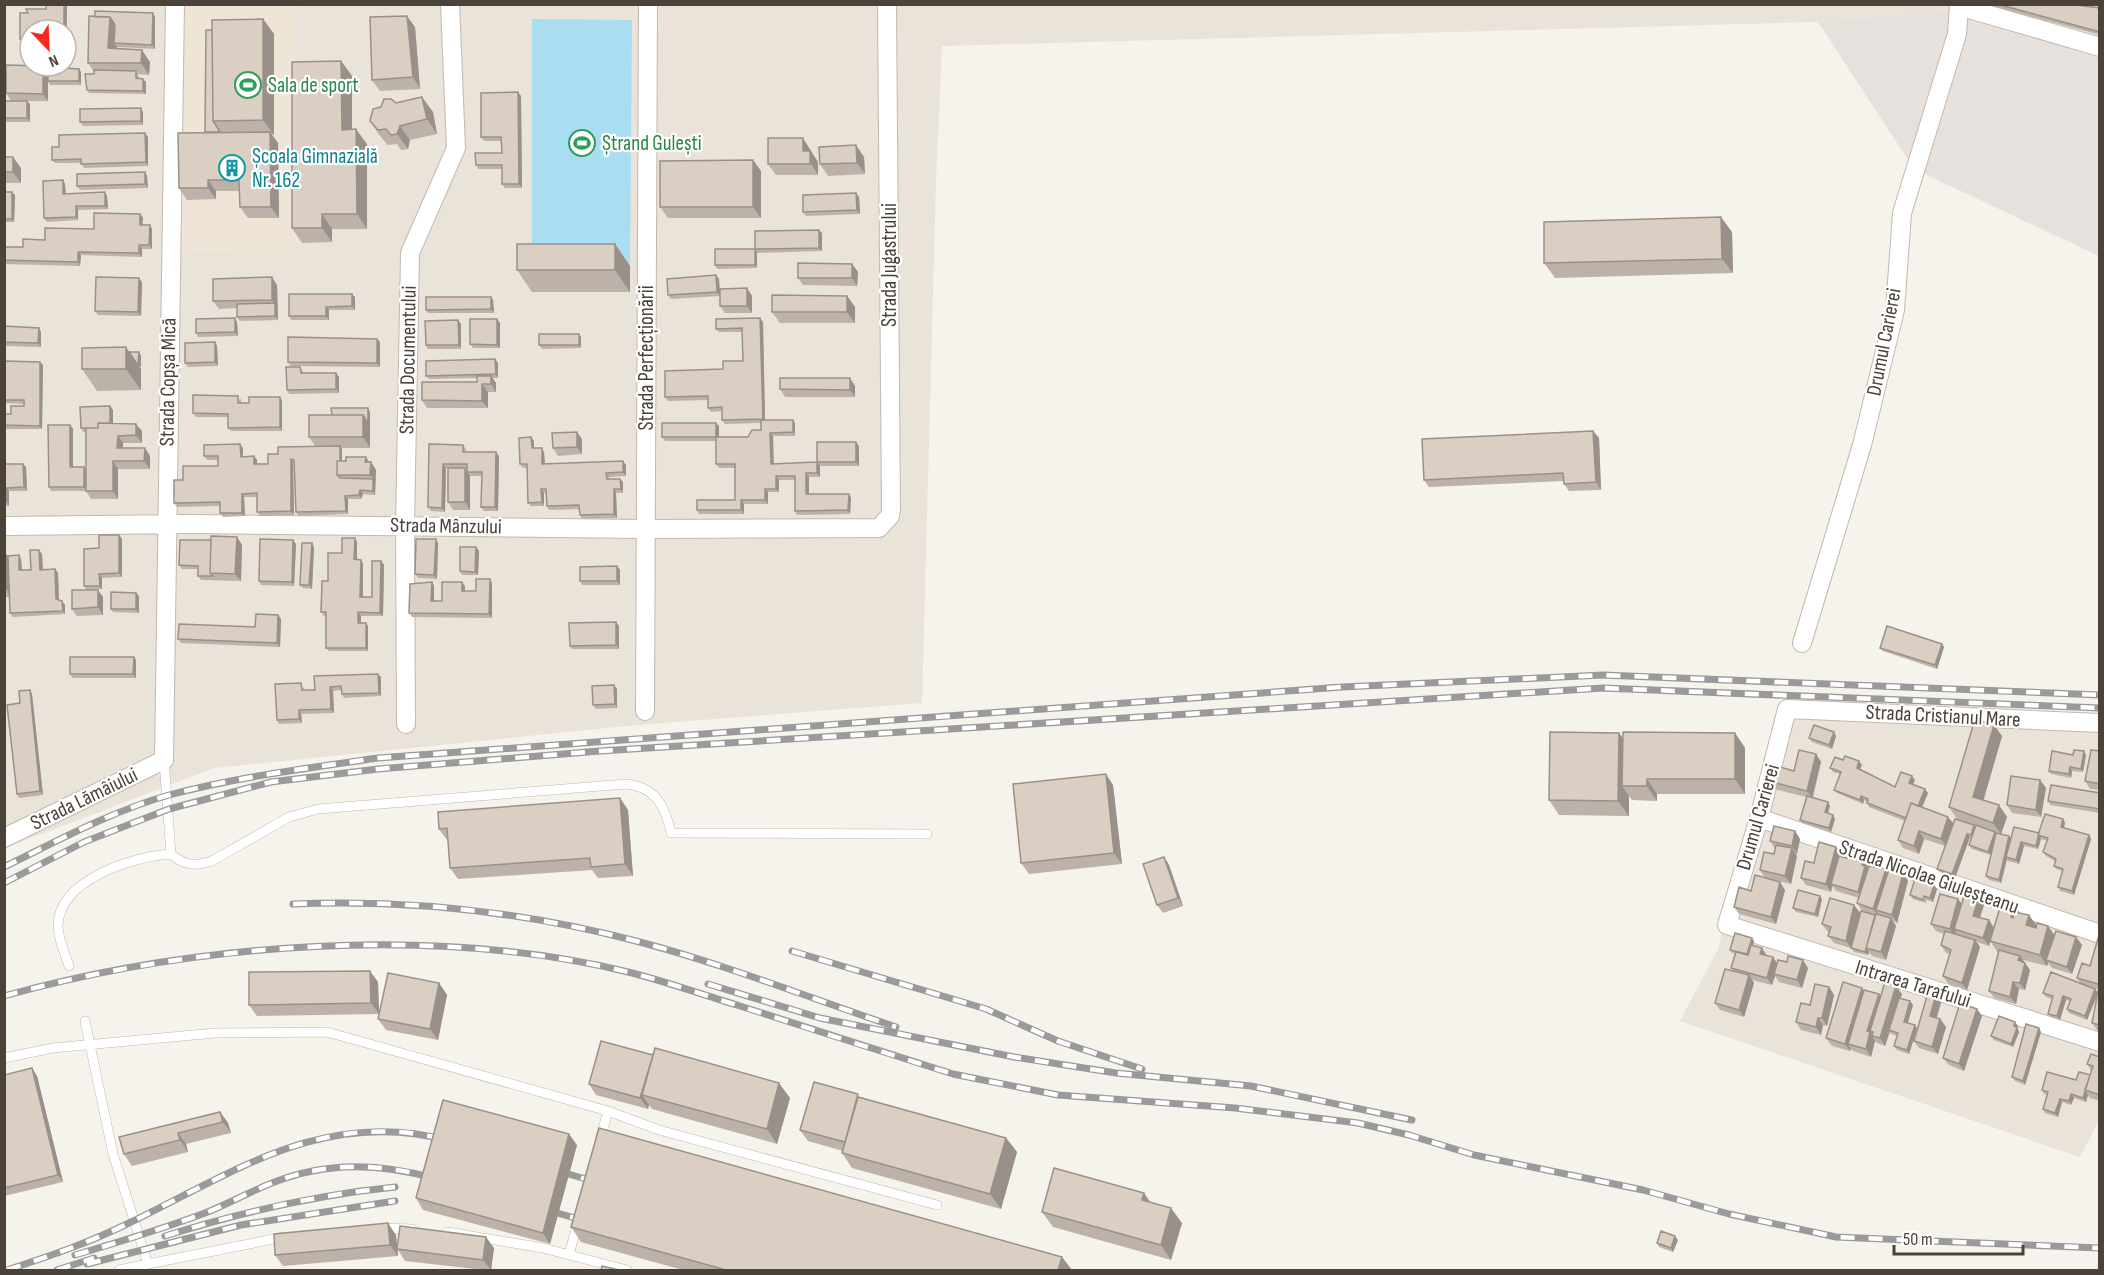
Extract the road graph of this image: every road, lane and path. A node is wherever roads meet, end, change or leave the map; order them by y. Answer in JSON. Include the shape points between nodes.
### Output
{"nodes":[{"id":1,"x":175,"y":4,"type":"edge"},
{"id":2,"x":450,"y":4,"type":"edge"},
{"id":3,"x":648,"y":4,"type":"edge"},
{"id":4,"x":887,"y":4,"type":"edge"},
{"id":5,"x":1959,"y":5,"type":"edge"},
{"id":6,"x":2100,"y":47,"type":"edge"},
{"id":7,"x":166,"y":524,"type":"junction"},
{"id":8,"x":885,"y":524,"type":"joint"},
{"id":9,"x":4,"y":526,"type":"edge"},
{"id":10,"x":405,"y":526,"type":"junction"},
{"id":11,"x":645,"y":529,"type":"junction"},
{"id":12,"x":1802,"y":643,"type":"dead end"},
{"id":13,"x":1787,"y":709,"type":"joint"},
{"id":14,"x":645,"y":711,"type":"dead end"},
{"id":15,"x":2100,"y":723,"type":"edge"},
{"id":16,"x":406,"y":724,"type":"dead end"},
{"id":17,"x":164,"y":760,"type":"junction"},
{"id":18,"x":1760,"y":818,"type":"junction"},
{"id":19,"x":927,"y":834,"type":"dead end"},
{"id":20,"x":4,"y":838,"type":"edge"},
{"id":21,"x":171,"y":854,"type":"junction"},
{"id":22,"x":1726,"y":925,"type":"joint"},
{"id":23,"x":2099,"y":932,"type":"edge"},
{"id":24,"x":69,"y":966,"type":"dead end"},
{"id":25,"x":85,"y":1021,"type":"dead end"},
{"id":26,"x":2100,"y":1042,"type":"edge"},
{"id":27,"x":92,"y":1044,"type":"junction"},
{"id":28,"x":4,"y":1058,"type":"edge"},
{"id":29,"x":608,"y":1111,"type":"junction"},
{"id":30,"x":598,"y":1149,"type":"edge"},
{"id":31,"x":937,"y":1205,"type":"dead end"},
{"id":32,"x":581,"y":1211,"type":"edge"},
{"id":33,"x":367,"y":1229,"type":"edge"},
{"id":34,"x":420,"y":1229,"type":"edge"},
{"id":35,"x":441,"y":1232,"type":"edge"},
{"id":36,"x":291,"y":1236,"type":"edge"},
{"id":37,"x":569,"y":1254,"type":"junction"},
{"id":38,"x":148,"y":1264,"type":"junction"},
{"id":39,"x":119,"y":1270,"type":"edge"},
{"id":40,"x":627,"y":1270,"type":"edge"}],
"edges":[{"from":1,"to":7,"type":"street","name":"Strada Copșa Mică"},
{"from":2,"to":10,"type":"street","name":"Strada Documentului","via":[[456,148],[410,253]]},
{"from":3,"to":11,"type":"street","name":"Strada Perfecționării"},
{"from":4,"to":8,"type":"street","name":"Strada Jugastrului","via":[[891,510]]},
{"from":5,"to":6,"type":"street"},
{"from":5,"to":12,"type":"street","name":"Drumul Carierei","via":[[1957,34],[1902,213],[1895,310],[1887,346],[1862,445]]},
{"from":7,"to":9,"type":"street","name":"Strada Mânzului"},
{"from":7,"to":10,"type":"street","name":"Strada Mânzului"},
{"from":7,"to":17,"type":"street","name":"Strada Copșa Mică"},
{"from":8,"to":11,"type":"street","name":"Strada Mânzului","via":[[870,530]]},
{"from":10,"to":11,"type":"street","name":"Strada Mânzului"},
{"from":10,"to":16,"type":"street","name":"Strada Documentului"},
{"from":11,"to":14,"type":"street","name":"Strada Perfecționării"},
{"from":13,"to":15,"type":"street","name":"Strada Cristianul Mare"},
{"from":13,"to":18,"type":"street","name":"Drumul Carierei"},
{"from":17,"to":20,"type":"street","name":"Strada Lămâiului"},
{"from":17,"to":21,"type":"lane"},
{"from":18,"to":22,"type":"street","name":"Drumul Carierei"},
{"from":18,"to":23,"type":"street","name":"Strada Nicolae Giuleșteanu"},
{"from":19,"to":21,"type":"lane","via":[[671,833],[655,795],[626,784],[338,805],[289,817],[199,865],[187,864]]},
{"from":21,"to":24,"type":"lane","via":[[152,855],[104,873],[72,892],[58,926]]},
{"from":22,"to":26,"type":"street","name":"Intrarea Tarafului"},
{"from":25,"to":27,"type":"lane"},
{"from":27,"to":28,"type":"lane"},
{"from":27,"to":29,"type":"lane","via":[[215,1033],[327,1032]]},
{"from":27,"to":38,"type":"lane","via":[[113,1155]]},
{"from":29,"to":30,"type":"lane"},
{"from":29,"to":31,"type":"lane","via":[[659,1130]]},
{"from":32,"to":37,"type":"lane"},
{"from":33,"to":34,"type":"lane"},
{"from":35,"to":37,"type":"lane"},
{"from":36,"to":38,"type":"lane"},
{"from":37,"to":40,"type":"lane"},
{"from":38,"to":39,"type":"lane"}]}
